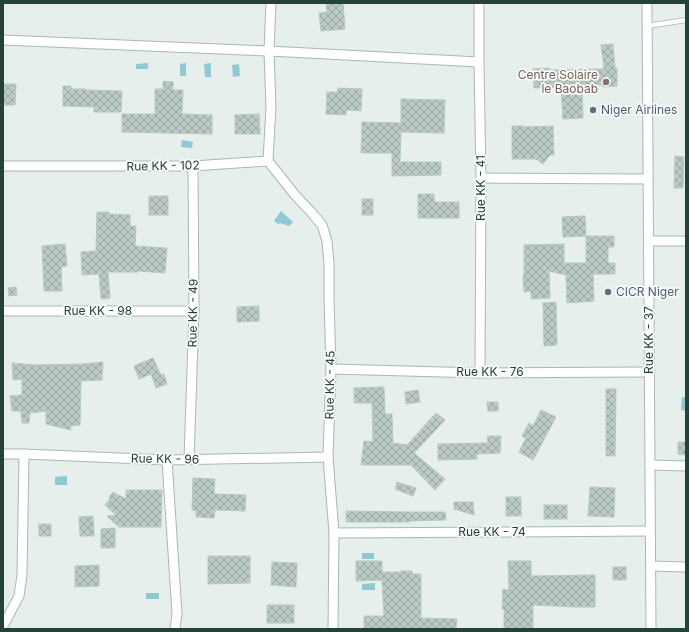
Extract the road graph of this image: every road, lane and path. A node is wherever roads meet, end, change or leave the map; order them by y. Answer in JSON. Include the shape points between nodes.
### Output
{"nodes":[{"id":1,"x":271,"y":3,"type":"edge"},
{"id":2,"x":479,"y":3,"type":"edge"},
{"id":3,"x":647,"y":3,"type":"edge"},
{"id":4,"x":686,"y":20,"type":"edge"},
{"id":5,"x":647,"y":26,"type":"junction"},
{"id":6,"x":3,"y":40,"type":"edge"},
{"id":7,"x":269,"y":51,"type":"junction"},
{"id":8,"x":479,"y":62,"type":"junction"},
{"id":9,"x":268,"y":161,"type":"junction"},
{"id":10,"x":3,"y":166,"type":"edge"},
{"id":11,"x":193,"y":166,"type":"junction"},
{"id":12,"x":481,"y":178,"type":"junction"},
{"id":13,"x":648,"y":179,"type":"junction"},
{"id":14,"x":649,"y":241,"type":"junction"},
{"id":15,"x":686,"y":241,"type":"edge"},
{"id":16,"x":3,"y":311,"type":"edge"},
{"id":17,"x":194,"y":311,"type":"junction"},
{"id":18,"x":331,"y":370,"type":"junction"},
{"id":19,"x":650,"y":372,"type":"junction"},
{"id":20,"x":480,"y":373,"type":"junction"},
{"id":21,"x":3,"y":454,"type":"edge"},
{"id":22,"x":24,"y":454,"type":"junction"},
{"id":23,"x":328,"y":457,"type":"junction"},
{"id":24,"x":167,"y":460,"type":"junction"},
{"id":25,"x":189,"y":460,"type":"junction"},
{"id":26,"x":650,"y":465,"type":"junction"},
{"id":27,"x":686,"y":466,"type":"edge"},
{"id":28,"x":650,"y":531,"type":"junction"},
{"id":29,"x":334,"y":533,"type":"junction"},
{"id":30,"x":651,"y":566,"type":"junction"},
{"id":31,"x":686,"y":567,"type":"edge"},
{"id":32,"x":4,"y":622,"type":"edge"},
{"id":33,"x":175,"y":629,"type":"edge"},
{"id":34,"x":333,"y":629,"type":"edge"},
{"id":35,"x":651,"y":629,"type":"edge"}],
"edges":[{"from":1,"to":7,"type":"street"},
{"from":2,"to":8,"type":"street","name":"Rue KK - 41"},
{"from":3,"to":5,"type":"street","name":"Rue KK - 37"},
{"from":4,"to":5,"type":"lane"},
{"from":5,"to":13,"type":"street","name":"Rue KK - 37"},
{"from":6,"to":7,"type":"street"},
{"from":7,"to":8,"type":"street"},
{"from":7,"to":9,"type":"street"},
{"from":8,"to":12,"type":"street","name":"Rue KK - 41"},
{"from":9,"to":11,"type":"street","name":"Rue KK - 102"},
{"from":9,"to":18,"type":"street","name":"Rue KK - 45","via":[[322,225],[327,241],[330,264]]},
{"from":10,"to":11,"type":"street","name":"Rue KK - 102"},
{"from":11,"to":17,"type":"street","name":"Rue KK - 49"},
{"from":12,"to":13,"type":"street"},
{"from":12,"to":20,"type":"street","name":"Rue KK - 41"},
{"from":13,"to":14,"type":"street","name":"Rue KK - 37"},
{"from":14,"to":15,"type":"street"},
{"from":14,"to":19,"type":"street","name":"Rue KK - 37"},
{"from":16,"to":17,"type":"street","name":"Rue KK - 98"},
{"from":17,"to":25,"type":"street","name":"Rue KK - 49"},
{"from":18,"to":20,"type":"street","name":"Rue KK - 76"},
{"from":18,"to":23,"type":"street","name":"Rue KK - 45"},
{"from":19,"to":20,"type":"street","name":"Rue KK - 76"},
{"from":19,"to":26,"type":"street","name":"Rue KK - 37"},
{"from":21,"to":22,"type":"street","name":"Rue KK - 96"},
{"from":22,"to":24,"type":"street","name":"Rue KK - 96"},
{"from":22,"to":32,"type":"street","via":[[22,575],[19,596]]},
{"from":23,"to":25,"type":"street","name":"Rue KK - 96"},
{"from":23,"to":29,"type":"street","name":"Rue KK - 45"},
{"from":24,"to":25,"type":"street","name":"Rue KK - 96"},
{"from":24,"to":33,"type":"street","via":[[177,614]]},
{"from":26,"to":27,"type":"street"},
{"from":26,"to":28,"type":"street","name":"Rue KK - 37"},
{"from":28,"to":29,"type":"street","name":"Rue KK - 74"},
{"from":28,"to":30,"type":"street","name":"Rue KK - 37"},
{"from":29,"to":34,"type":"street","name":"Rue KK - 45"},
{"from":30,"to":31,"type":"street"},
{"from":30,"to":35,"type":"street","name":"Rue KK - 37"}]}
